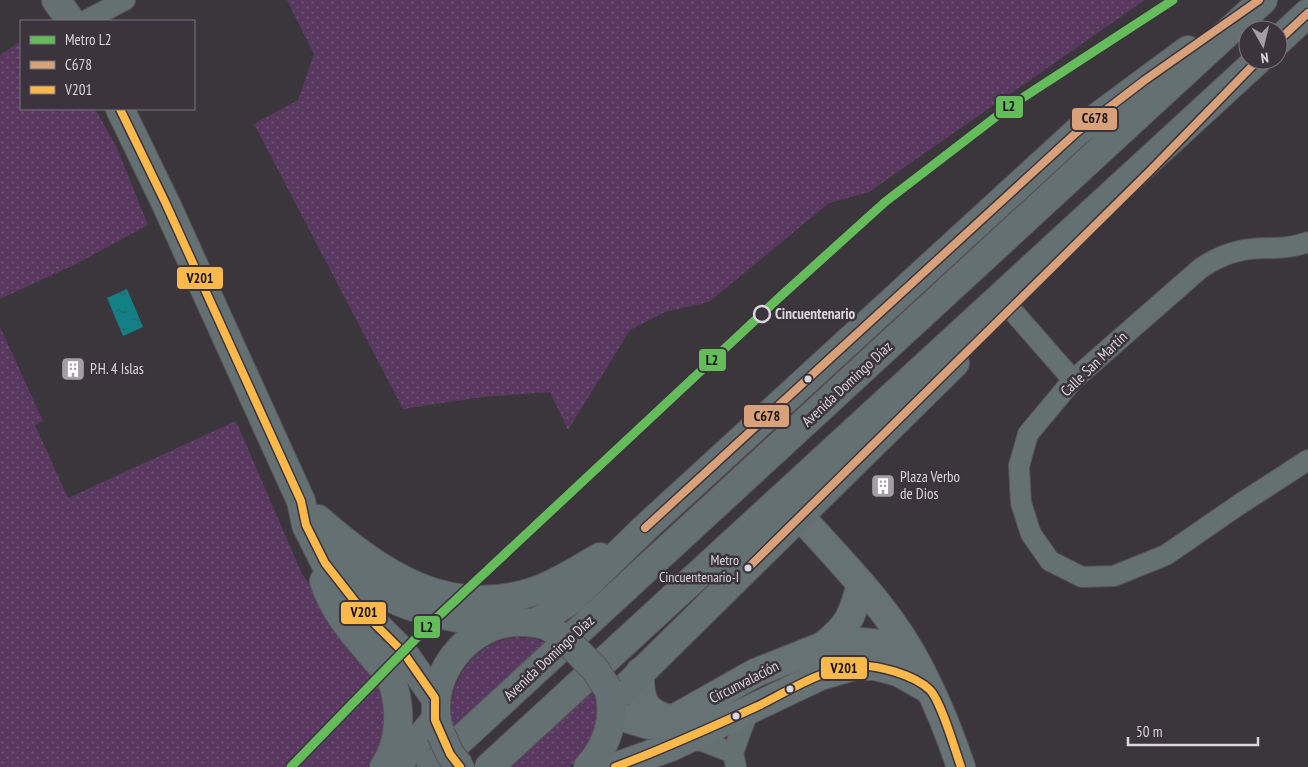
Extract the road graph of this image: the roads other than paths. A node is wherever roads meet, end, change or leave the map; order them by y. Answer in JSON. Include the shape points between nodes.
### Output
{"nodes":[{"id":1,"x":125,"y":0,"type":"edge"},
{"id":2,"x":1259,"y":0,"type":"edge"},
{"id":3,"x":1263,"y":0,"type":"edge"},
{"id":4,"x":70,"y":10,"type":"edge"},
{"id":5,"x":1308,"y":13,"type":"edge"},
{"id":6,"x":1288,"y":32,"type":"edge"},
{"id":7,"x":1247,"y":70,"type":"edge"},
{"id":8,"x":1247,"y":70,"type":"edge"},
{"id":9,"x":120,"y":110,"type":"edge"},
{"id":10,"x":1308,"y":242,"type":"edge"},
{"id":11,"x":1010,"y":308,"type":"junction"},
{"id":12,"x":1073,"y":380,"type":"junction"},
{"id":13,"x":1308,"y":460,"type":"edge"},
{"id":14,"x":309,"y":515,"type":"junction"},
{"id":15,"x":800,"y":516,"type":"junction"},
{"id":16,"x":645,"y":528,"type":"junction"},
{"id":17,"x":860,"y":584,"type":"junction"},
{"id":18,"x":535,"y":623,"type":"junction"},
{"id":19,"x":496,"y":625,"type":"junction"},
{"id":20,"x":823,"y":646,"type":"junction"},
{"id":21,"x":909,"y":652,"type":"junction"},
{"id":22,"x":640,"y":672,"type":"junction"},
{"id":23,"x":930,"y":690,"type":"junction"},
{"id":24,"x":611,"y":701,"type":"junction"},
{"id":25,"x":749,"y":709,"type":"junction"},
{"id":26,"x":437,"y":717,"type":"junction"},
{"id":27,"x":681,"y":730,"type":"junction"},
{"id":28,"x":735,"y":760,"type":"edge"},
{"id":29,"x":384,"y":767,"type":"edge"},
{"id":30,"x":396,"y":767,"type":"edge"},
{"id":31,"x":431,"y":767,"type":"edge"},
{"id":32,"x":460,"y":767,"type":"edge"},
{"id":33,"x":489,"y":767,"type":"edge"},
{"id":34,"x":588,"y":767,"type":"edge"},
{"id":35,"x":615,"y":767,"type":"edge"},
{"id":36,"x":961,"y":767,"type":"edge"}],
"edges":[{"from":1,"to":4,"type":"street"},
{"from":2,"to":16,"type":"main road","via":[[1145,80],[1078,132]]},
{"from":3,"to":31,"type":"main road","name":"Avenida Domingo Díaz"},
{"from":5,"to":6,"type":"main road"},
{"from":7,"to":11,"type":"main road"},
{"from":8,"to":33,"type":"main road"},
{"from":9,"to":14,"type":"main road"},
{"from":10,"to":12,"type":"street","name":"Calle San Martín","via":[[1288,249],[1241,250],[1220,256],[1200,268]]},
{"from":11,"to":12,"type":"street"},
{"from":11,"to":15,"type":"main road"},
{"from":12,"to":13,"type":"street","name":"Calle San Martín","via":[[1028,434],[1019,476],[1021,503],[1031,534],[1050,561],[1082,577],[1114,576],[1166,555]]},
{"from":14,"to":16,"type":"main road","via":[[393,576],[442,595],[480,599],[509,598],[541,589],[563,579]]},
{"from":14,"to":19,"type":"main road","via":[[348,567],[376,592],[433,614]]},
{"from":14,"to":26,"type":"main road","via":[[325,563],[364,613],[403,652]]},
{"from":14,"to":29,"type":"main road","via":[[329,596],[344,621],[390,677],[398,708],[397,739]]},
{"from":15,"to":17,"type":"main road"},
{"from":15,"to":22,"type":"main road"},
{"from":16,"to":18,"type":"main road","via":[[570,601]]},
{"from":17,"to":20,"type":"main road","via":[[852,614],[842,630]]},
{"from":17,"to":21,"type":"main road","via":[[894,625]]},
{"from":18,"to":19,"type":"main road","via":[[512,621]]},
{"from":18,"to":24,"type":"main road","bridge":true,"via":[[562,636],[594,668]]},
{"from":19,"to":26,"type":"main road","via":[[474,636],[455,653],[442,674]]},
{"from":20,"to":21,"type":"main road","name":"Circunvalación","via":[[860,642],[884,644]]},
{"from":20,"to":27,"type":"main road","name":"Circunvalación","via":[[755,673]]},
{"from":21,"to":23,"type":"main road"},
{"from":22,"to":24,"type":"main road"},
{"from":22,"to":27,"type":"main road","via":[[640,693],[644,704]]},
{"from":23,"to":25,"type":"main road","name":"Circunvalación","via":[[898,672],[875,666],[854,666],[820,676]]},
{"from":23,"to":36,"type":"main road","via":[[946,723]]},
{"from":24,"to":27,"type":"main road","name":"Circunvalación","via":[[648,724]]},
{"from":24,"to":34,"type":"main road","via":[[604,742]]},
{"from":25,"to":27,"type":"main road","name":"Circunvalación"},
{"from":25,"to":28,"type":"street"},
{"from":26,"to":30,"type":"main road"},
{"from":26,"to":32,"type":"main road","bridge":true,"via":[[450,754]]},
{"from":27,"to":28,"type":"street"},
{"from":27,"to":35,"type":"main road","name":"Circunvalación"}]}
